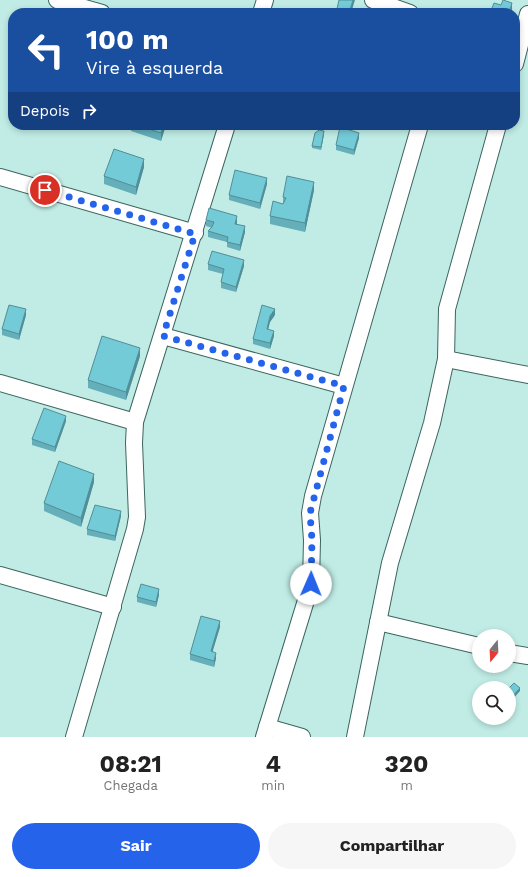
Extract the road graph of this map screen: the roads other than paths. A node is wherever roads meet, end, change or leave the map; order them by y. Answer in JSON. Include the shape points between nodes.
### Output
{"nodes":[{"id":1,"x":57,"y":0,"type":"edge"},
{"id":2,"x":373,"y":0,"type":"edge"},
{"id":3,"x":85,"y":8,"type":"edge"},
{"id":4,"x":396,"y":8,"type":"edge"},
{"id":5,"x":528,"y":14,"type":"edge"},
{"id":6,"x":520,"y":36,"type":"edge"},
{"id":7,"x":226,"y":130,"type":"edge"},
{"id":8,"x":419,"y":130,"type":"edge"},
{"id":9,"x":497,"y":130,"type":"edge"},
{"id":10,"x":0,"y":177,"type":"edge"},
{"id":11,"x":195,"y":234,"type":"junction"},
{"id":12,"x":163,"y":336,"type":"junction"},
{"id":13,"x":446,"y":360,"type":"junction"},
{"id":14,"x":528,"y":375,"type":"edge"},
{"id":15,"x":0,"y":383,"type":"edge"},
{"id":16,"x":344,"y":386,"type":"junction"},
{"id":17,"x":135,"y":422,"type":"junction"},
{"id":18,"x":0,"y":575,"type":"edge"},
{"id":19,"x":113,"y":607,"type":"junction"},
{"id":20,"x":378,"y":622,"type":"junction"},
{"id":21,"x":472,"y":644,"type":"edge"},
{"id":22,"x":516,"y":654,"type":"edge"},
{"id":23,"x":528,"y":656,"type":"edge"},
{"id":24,"x":265,"y":732,"type":"edge"},
{"id":25,"x":74,"y":737,"type":"edge"},
{"id":26,"x":302,"y":737,"type":"edge"},
{"id":27,"x":355,"y":737,"type":"edge"}],
"edges":[{"from":1,"to":3,"type":"street"},
{"from":2,"to":4,"type":"street"},
{"from":5,"to":6,"type":"street"},
{"from":7,"to":11,"type":"street"},
{"from":8,"to":16,"type":"street"},
{"from":9,"to":13,"type":"street","via":[[447,309]]},
{"from":10,"to":11,"type":"street"},
{"from":11,"to":12,"type":"street"},
{"from":12,"to":16,"type":"street"},
{"from":12,"to":17,"type":"street"},
{"from":13,"to":14,"type":"street"},
{"from":13,"to":20,"type":"street","via":[[432,423],[390,563]]},
{"from":15,"to":17,"type":"street"},
{"from":16,"to":24,"type":"street","via":[[310,513],[311,584]]},
{"from":17,"to":19,"type":"street","via":[[137,517]]},
{"from":18,"to":19,"type":"street"},
{"from":19,"to":25,"type":"street"},
{"from":20,"to":21,"type":"street"},
{"from":20,"to":27,"type":"street"},
{"from":22,"to":23,"type":"street"},
{"from":24,"to":26,"type":"street"}]}
